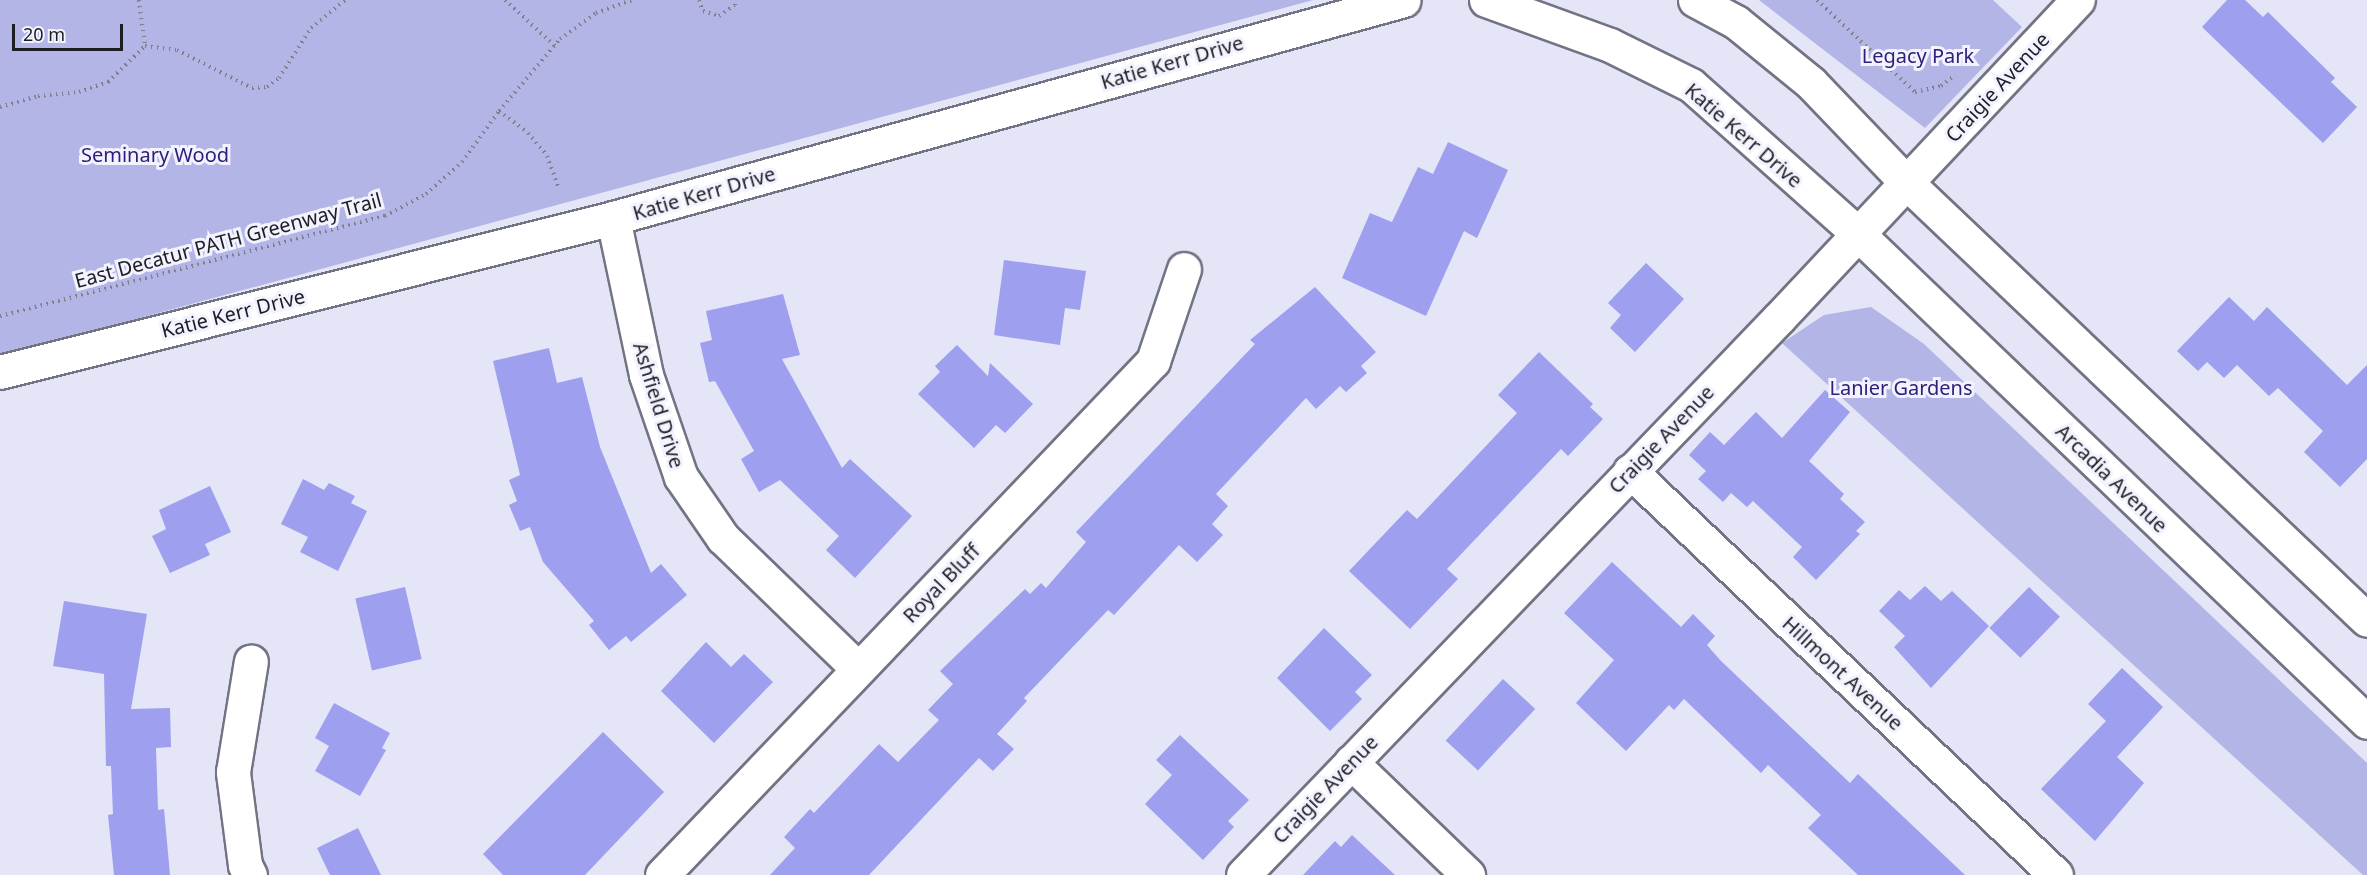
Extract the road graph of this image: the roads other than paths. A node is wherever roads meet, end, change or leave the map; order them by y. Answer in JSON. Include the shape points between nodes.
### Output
{"nodes":[{"id":1,"x":1404,"y":0,"type":"edge"},
{"id":2,"x":1486,"y":0,"type":"edge"},
{"id":3,"x":1695,"y":0,"type":"edge"},
{"id":4,"x":2078,"y":0,"type":"edge"},
{"id":5,"x":1907,"y":183,"type":"junction"},
{"id":6,"x":613,"y":218,"type":"junction"},
{"id":7,"x":1858,"y":234,"type":"junction"},
{"id":8,"x":1184,"y":269,"type":"dead end"},
{"id":9,"x":0,"y":372,"type":"edge"},
{"id":10,"x":1630,"y":471,"type":"junction"},
{"id":11,"x":2367,"y":620,"type":"edge"},
{"id":12,"x":250,"y":661,"type":"dead end"},
{"id":13,"x":858,"y":669,"type":"junction"},
{"id":14,"x":2367,"y":722,"type":"edge"},
{"id":15,"x":1351,"y":762,"type":"junction"},
{"id":16,"x":250,"y":875,"type":"edge"},
{"id":17,"x":662,"y":875,"type":"edge"},
{"id":18,"x":1243,"y":875,"type":"edge"},
{"id":19,"x":1468,"y":875,"type":"edge"},
{"id":20,"x":2056,"y":875,"type":"edge"}],
"edges":[{"from":1,"to":6,"type":"street","name":"Katie Kerr Drive"},
{"from":2,"to":7,"type":"street","name":"Katie Kerr Drive","via":[[1610,45],[1691,85]]},
{"from":3,"to":5,"type":"street","via":[[1736,22],[1812,83]]},
{"from":4,"to":5,"type":"street","name":"Craigie Avenue"},
{"from":5,"to":7,"type":"street","name":"Craigie Avenue"},
{"from":5,"to":11,"type":"street"},
{"from":6,"to":9,"type":"street","name":"Katie Kerr Drive"},
{"from":6,"to":13,"type":"street","name":"Ashfield Drive","via":[[646,375],[681,477],[723,538]]},
{"from":7,"to":10,"type":"street","name":"Craigie Avenue"},
{"from":7,"to":14,"type":"street","name":"Arcadia Avenue"},
{"from":8,"to":13,"type":"street","name":"Royal Bluff","via":[[1153,361]]},
{"from":10,"to":15,"type":"street","name":"Craigie Avenue"},
{"from":10,"to":20,"type":"street","name":"Hillmont Avenue"},
{"from":12,"to":16,"type":"street","via":[[233,772],[245,865]]},
{"from":13,"to":17,"type":"street","name":"Royal Bluff"},
{"from":15,"to":18,"type":"street","name":"Craigie Avenue"},
{"from":15,"to":19,"type":"street"}]}
